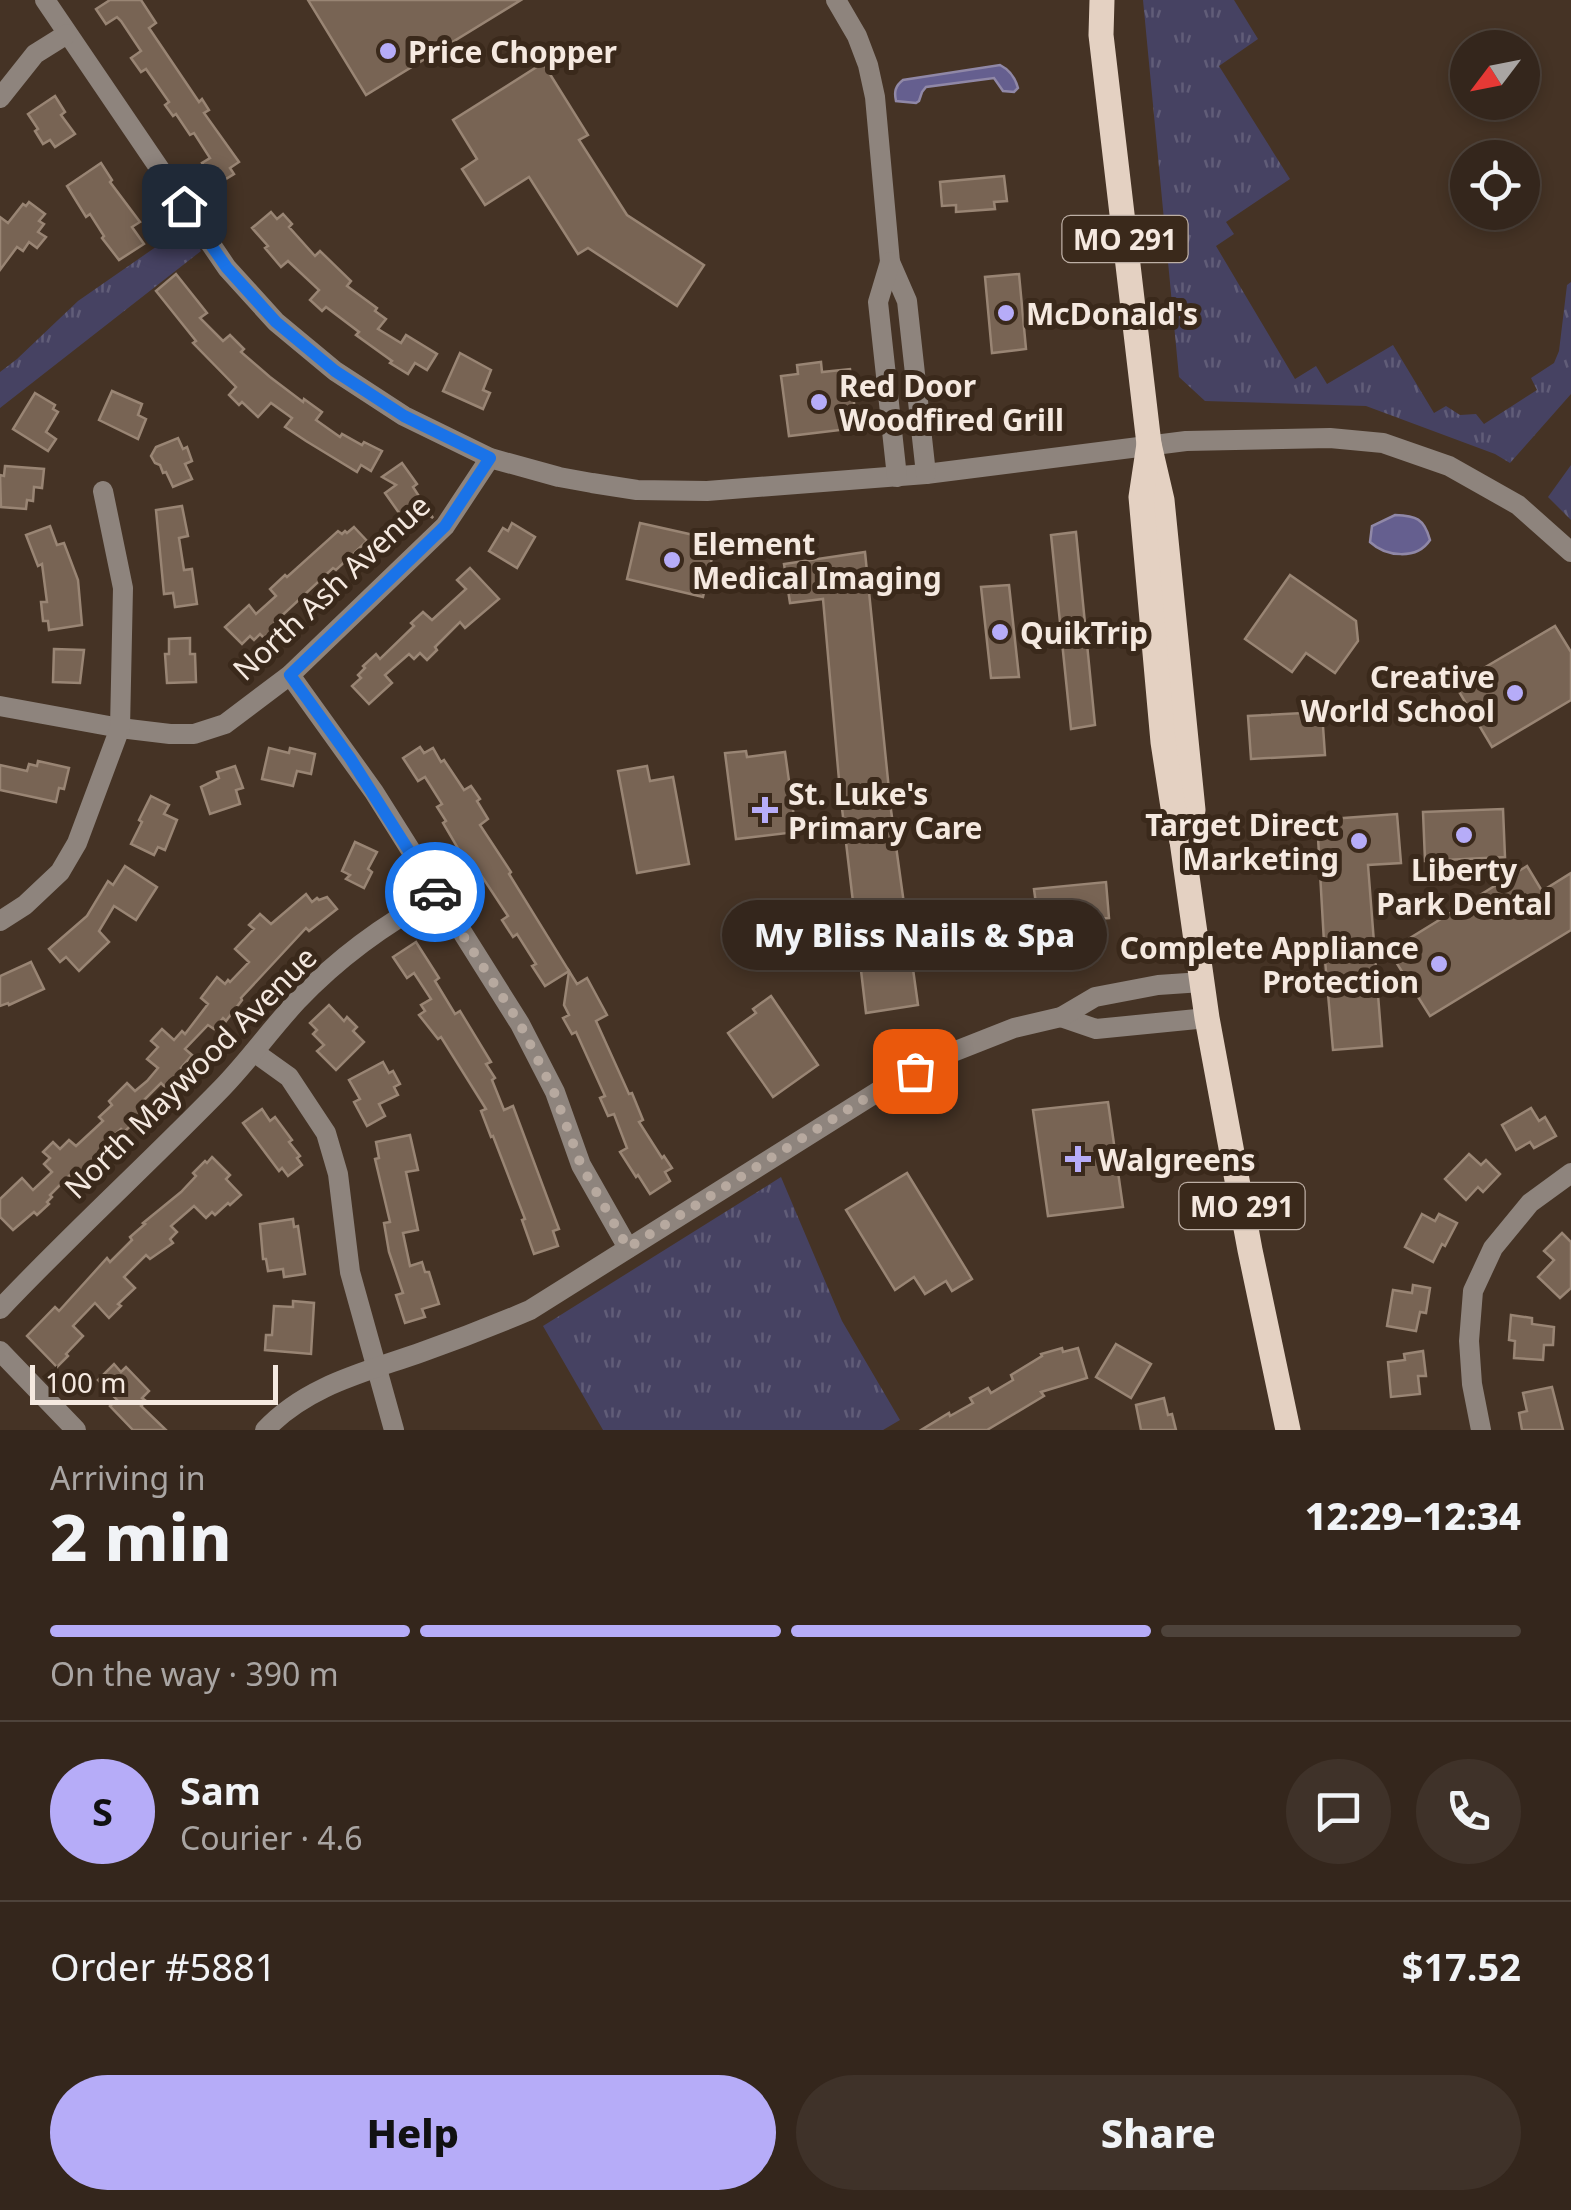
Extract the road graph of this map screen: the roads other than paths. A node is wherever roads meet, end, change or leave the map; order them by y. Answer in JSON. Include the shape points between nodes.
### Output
{"nodes":[{"id":1,"x":45,"y":0,"type":"edge"},
{"id":2,"x":836,"y":0,"type":"edge"},
{"id":3,"x":1086,"y":0,"type":"edge"},
{"id":4,"x":1102,"y":0,"type":"edge"},
{"id":5,"x":66,"y":34,"type":"junction"},
{"id":6,"x":1101,"y":34,"type":"junction"},
{"id":7,"x":0,"y":98,"type":"edge"},
{"id":8,"x":890,"y":262,"type":"junction"},
{"id":9,"x":1149,"y":444,"type":"junction"},
{"id":10,"x":490,"y":458,"type":"junction"},
{"id":11,"x":926,"y":474,"type":"junction"},
{"id":12,"x":897,"y":477,"type":"junction"},
{"id":13,"x":103,"y":491,"type":"dead end"},
{"id":14,"x":1571,"y":552,"type":"edge"},
{"id":15,"x":290,"y":675,"type":"junction"},
{"id":16,"x":0,"y":706,"type":"edge"},
{"id":17,"x":120,"y":728,"type":"junction"},
{"id":18,"x":438,"y":896,"type":"junction"},
{"id":19,"x":0,"y":921,"type":"edge"},
{"id":20,"x":1202,"y":982,"type":"junction"},
{"id":21,"x":1062,"y":1017,"type":"junction"},
{"id":22,"x":1207,"y":1018,"type":"junction"},
{"id":23,"x":254,"y":1052,"type":"junction"},
{"id":24,"x":1571,"y":1173,"type":"edge"},
{"id":25,"x":628,"y":1248,"type":"junction"},
{"id":26,"x":0,"y":1309,"type":"edge"},
{"id":27,"x":0,"y":1350,"type":"edge"},
{"id":28,"x":376,"y":1368,"type":"junction"},
{"id":29,"x":76,"y":1430,"type":"edge"},
{"id":30,"x":265,"y":1430,"type":"edge"},
{"id":31,"x":394,"y":1430,"type":"edge"},
{"id":32,"x":1288,"y":1430,"type":"edge"},
{"id":33,"x":1481,"y":1430,"type":"edge"}],
"edges":[{"from":1,"to":5,"type":"street"},
{"from":2,"to":8,"type":"street","via":[[868,64]]},
{"from":3,"to":6,"type":"main road","number":"MO 291"},
{"from":4,"to":6,"type":"main road","number":"MO 291"},
{"from":5,"to":7,"type":"street","via":[[35,54]]},
{"from":5,"to":10,"type":"street","via":[[227,268],[276,322],[404,416]]},
{"from":6,"to":9,"type":"main road","number":"MO 291"},
{"from":8,"to":11,"type":"street","via":[[907,301]]},
{"from":8,"to":12,"type":"street","via":[[878,302]]},
{"from":9,"to":11,"type":"street"},
{"from":9,"to":14,"type":"street","via":[[1270,438],[1383,443],[1449,466],[1518,505]]},
{"from":9,"to":20,"type":"main road","number":"MO 291","via":[[1141,496],[1162,742]]},
{"from":10,"to":12,"type":"street","via":[[637,490],[707,492]]},
{"from":10,"to":15,"type":"street","name":"North Ash Avenue","via":[[445,526]]},
{"from":11,"to":12,"type":"street"},
{"from":13,"to":17,"type":"street","via":[[123,588]]},
{"from":15,"to":17,"type":"street","name":"North Ash Avenue","via":[[225,724],[194,734]]},
{"from":15,"to":18,"type":"street"},
{"from":16,"to":17,"type":"street","name":"North Ash Avenue"},
{"from":17,"to":19,"type":"street","via":[[60,872]]},
{"from":18,"to":23,"type":"street","name":"North Maywood Avenue","via":[[401,915],[332,969]]},
{"from":18,"to":25,"type":"street","via":[[520,1024],[581,1165]]},
{"from":20,"to":21,"type":"street","via":[[1095,997]]},
{"from":20,"to":22,"type":"main road","number":"MO 291"},
{"from":21,"to":22,"type":"street","via":[[1096,1029]]},
{"from":21,"to":25,"type":"street","via":[[948,1054],[882,1088]]},
{"from":22,"to":32,"type":"main road","number":"MO 291"},
{"from":23,"to":26,"type":"street","name":"North Maywood Avenue"},
{"from":23,"to":28,"type":"street","via":[[288,1077],[326,1133],[350,1272]]},
{"from":24,"to":33,"type":"street","via":[[1530,1203],[1494,1248],[1473,1291],[1469,1341]]},
{"from":25,"to":28,"type":"street","via":[[530,1310]]},
{"from":27,"to":29,"type":"street"},
{"from":28,"to":30,"type":"street","via":[[322,1387]]},
{"from":28,"to":31,"type":"street"}]}
